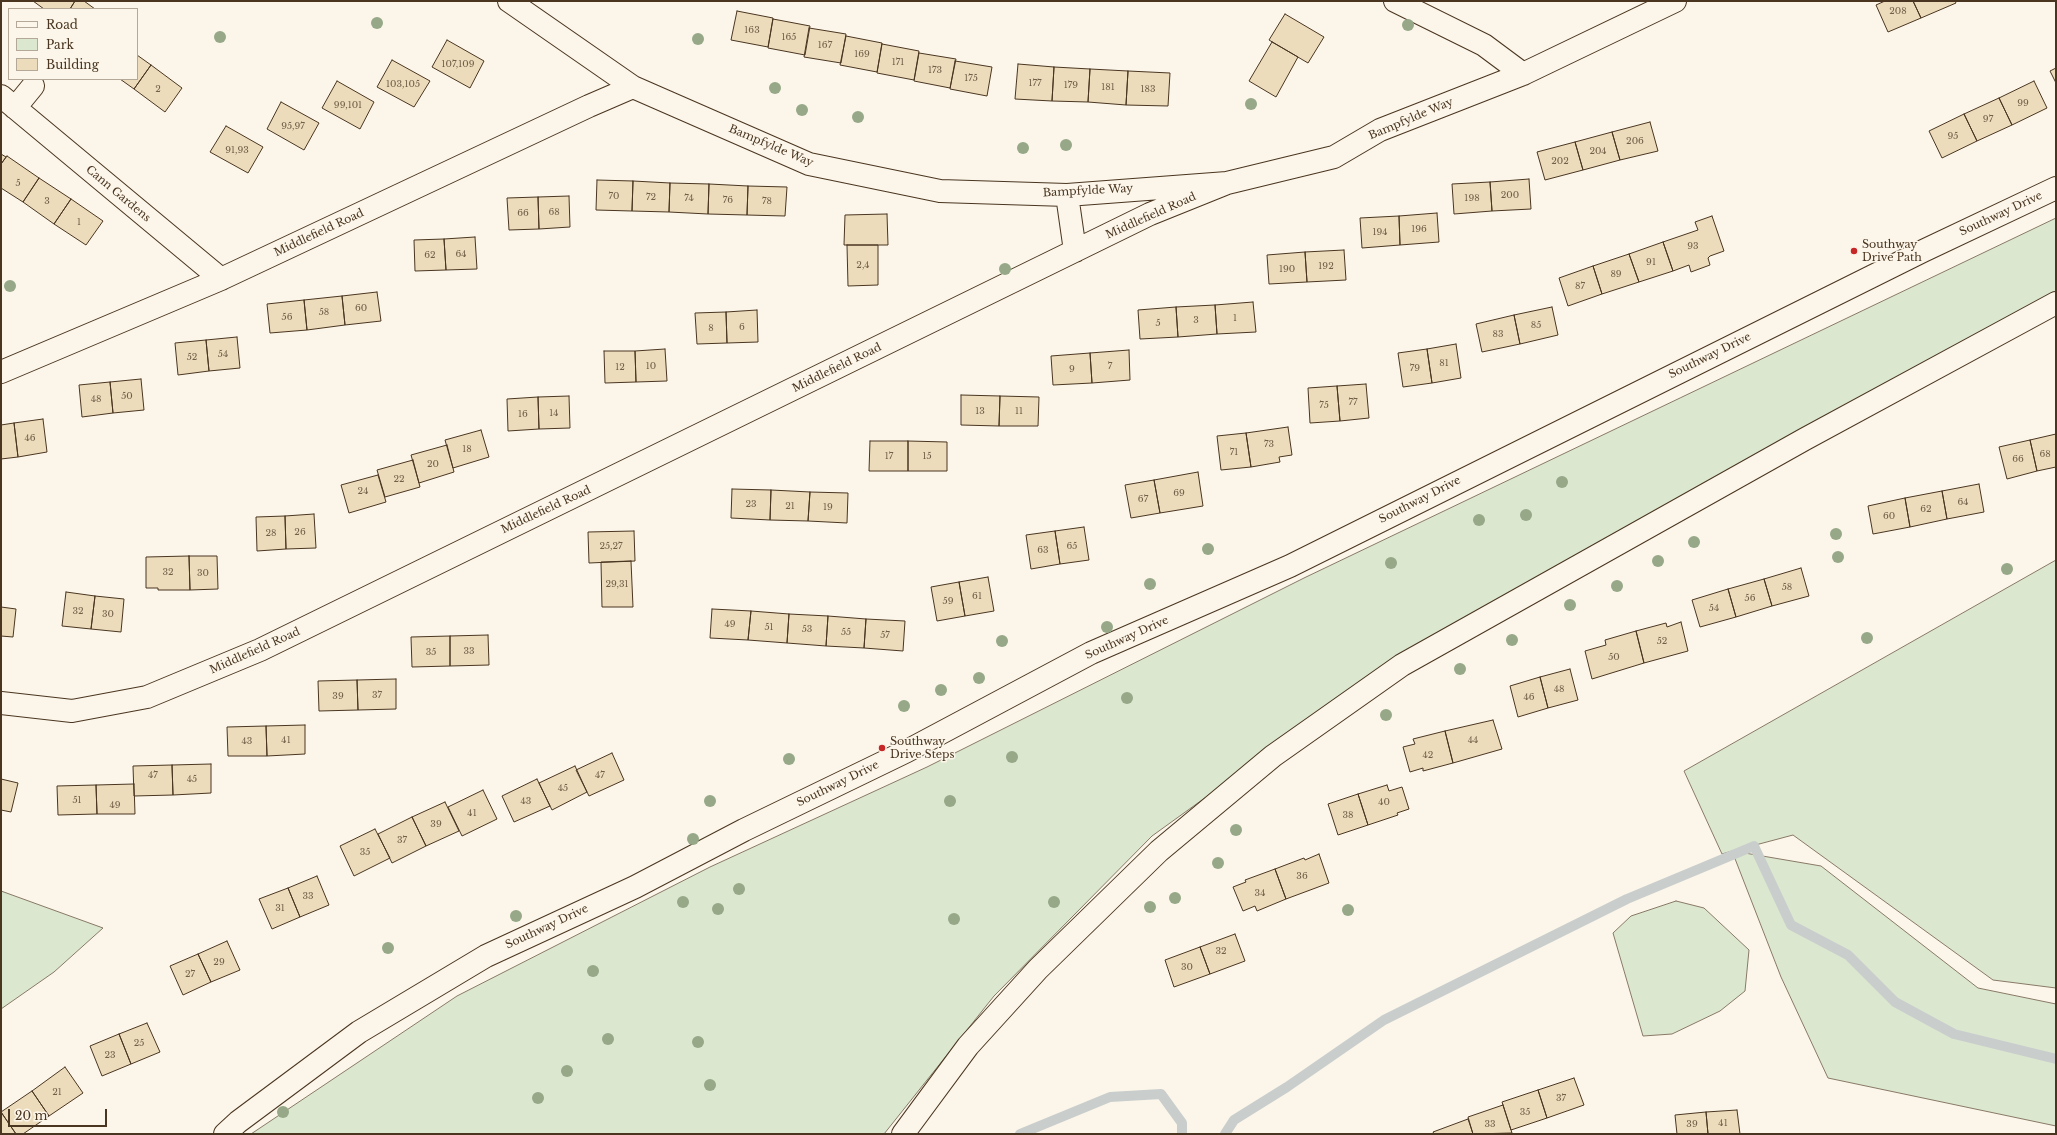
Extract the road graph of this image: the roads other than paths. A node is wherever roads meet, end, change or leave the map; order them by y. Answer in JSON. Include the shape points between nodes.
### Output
{"nodes":[{"id":1,"x":509,"y":1,"type":"edge"},
{"id":2,"x":1395,"y":1,"type":"edge"},
{"id":3,"x":1675,"y":1,"type":"edge"},
{"id":4,"x":1523,"y":74,"type":"junction"},
{"id":5,"x":33,"y":86,"type":"dead end"},
{"id":6,"x":633,"y":87,"type":"junction"},
{"id":7,"x":8,"y":102,"type":"edge"},
{"id":8,"x":1227,"y":183,"type":"junction"},
{"id":9,"x":2056,"y":188,"type":"edge"},
{"id":10,"x":1067,"y":195,"type":"junction"},
{"id":11,"x":1075,"y":251,"type":"junction"},
{"id":12,"x":221,"y":279,"type":"junction"},
{"id":13,"x":2056,"y":303,"type":"edge"},
{"id":14,"x":1,"y":372,"type":"edge"},
{"id":15,"x":1,"y":703,"type":"edge"},
{"id":16,"x":225,"y":1134,"type":"edge"},
{"id":17,"x":903,"y":1134,"type":"edge"}],
"edges":[{"from":1,"to":6,"type":"street","name":"Bampfylde Way"},
{"from":2,"to":4,"type":"street","via":[[1484,45]]},
{"from":3,"to":4,"type":"street","name":"Bampfylde Way"},
{"from":4,"to":8,"type":"street","name":"Bampfylde Way","via":[[1380,130],[1334,157]]},
{"from":5,"to":7,"type":"street","name":"Cann Gardens"},
{"from":6,"to":10,"type":"street","name":"Bampfylde Way","via":[[809,164],[940,191]]},
{"from":6,"to":12,"type":"street","name":"Middlefield Road"},
{"from":7,"to":12,"type":"street","name":"Cann Gardens"},
{"from":8,"to":10,"type":"street","name":"Bampfylde Way"},
{"from":8,"to":11,"type":"street","name":"Middlefield Road","via":[[1150,214]]},
{"from":9,"to":16,"type":"street","name":"Southway Drive","via":[[1916,254],[1290,566],[1091,653],[907,751],[635,886],[486,956],[360,1032]]},
{"from":10,"to":11,"type":"street"},
{"from":11,"to":15,"type":"street","name":"Middlefield Road","via":[[252,653],[147,697],[72,711]]},
{"from":12,"to":14,"type":"street","name":"Middlefield Road"},
{"from":13,"to":17,"type":"street","via":[[1804,438],[1402,665],[1274,756],[1159,851],[1053,954],[968,1046]]}]}
